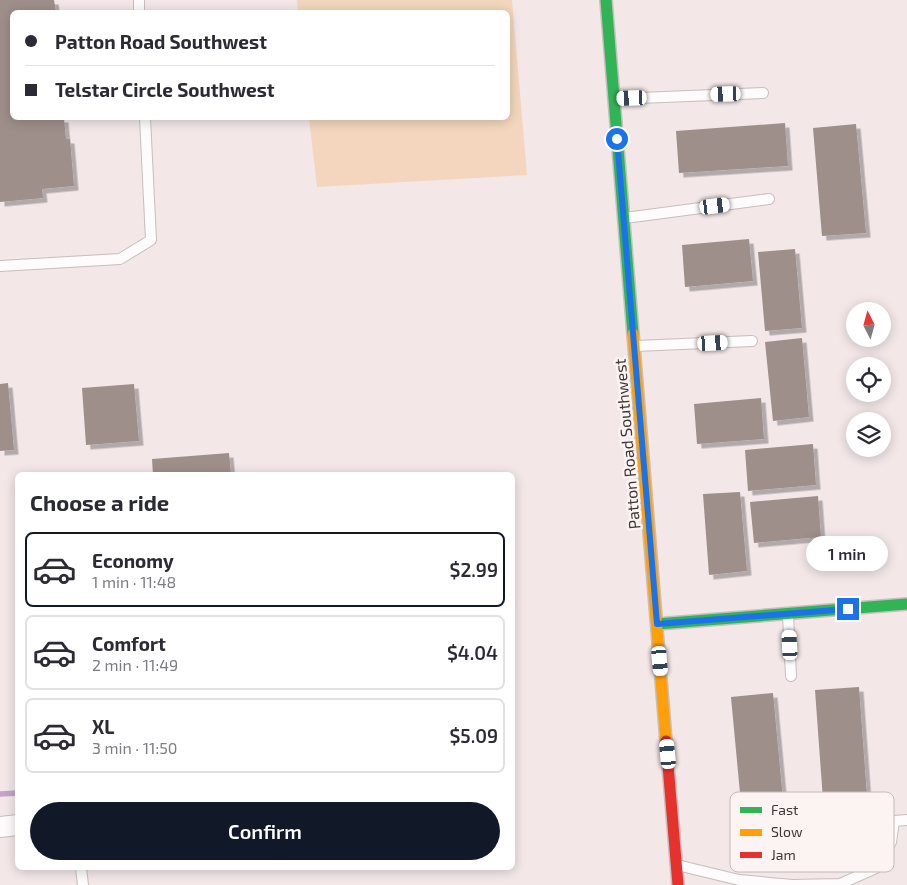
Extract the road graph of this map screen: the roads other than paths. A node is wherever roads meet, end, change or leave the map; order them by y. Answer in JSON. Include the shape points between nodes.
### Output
{"nodes":[{"id":1,"x":606,"y":0,"type":"edge"},
{"id":2,"x":763,"y":93,"type":"dead end"},
{"id":3,"x":613,"y":99,"type":"junction"},
{"id":4,"x":145,"y":120,"type":"edge"},
{"id":5,"x":769,"y":199,"type":"dead end"},
{"id":6,"x":624,"y":218,"type":"junction"},
{"id":7,"x":0,"y":266,"type":"edge"},
{"id":8,"x":752,"y":341,"type":"dead end"},
{"id":9,"x":635,"y":346,"type":"junction"},
{"id":10,"x":907,"y":604,"type":"edge"},
{"id":11,"x":788,"y":614,"type":"junction"},
{"id":12,"x":657,"y":624,"type":"junction"},
{"id":13,"x":791,"y":676,"type":"dead end"},
{"id":14,"x":907,"y":820,"type":"edge"},
{"id":15,"x":894,"y":821,"type":"edge"},
{"id":16,"x":15,"y":825,"type":"edge"},
{"id":17,"x":0,"y":827,"type":"edge"},
{"id":18,"x":676,"y":865,"type":"junction"},
{"id":19,"x":81,"y":870,"type":"edge"},
{"id":20,"x":867,"y":872,"type":"edge"},
{"id":21,"x":82,"y":885,"type":"edge"},
{"id":22,"x":678,"y":885,"type":"edge"}],
"edges":[{"from":1,"to":3,"type":"main road","name":"Patton Road Southwest"},
{"from":2,"to":3,"type":"lane"},
{"from":3,"to":6,"type":"main road","name":"Patton Road Southwest"},
{"from":4,"to":7,"type":"lane","via":[[151,240],[120,259]]},
{"from":5,"to":6,"type":"lane"},
{"from":6,"to":9,"type":"main road","name":"Patton Road Southwest"},
{"from":8,"to":9,"type":"lane"},
{"from":9,"to":12,"type":"main road","name":"Patton Road Southwest"},
{"from":10,"to":11,"type":"main road"},
{"from":11,"to":12,"type":"main road"},
{"from":11,"to":13,"type":"lane"},
{"from":12,"to":18,"type":"main road","name":"Patton Road Southwest"},
{"from":14,"to":15,"type":"lane"},
{"from":16,"to":17,"type":"street"},
{"from":18,"to":20,"type":"lane","via":[[738,880],[792,885],[840,884]]},
{"from":18,"to":22,"type":"main road","name":"Patton Road Southwest"},
{"from":19,"to":21,"type":"lane"}]}
